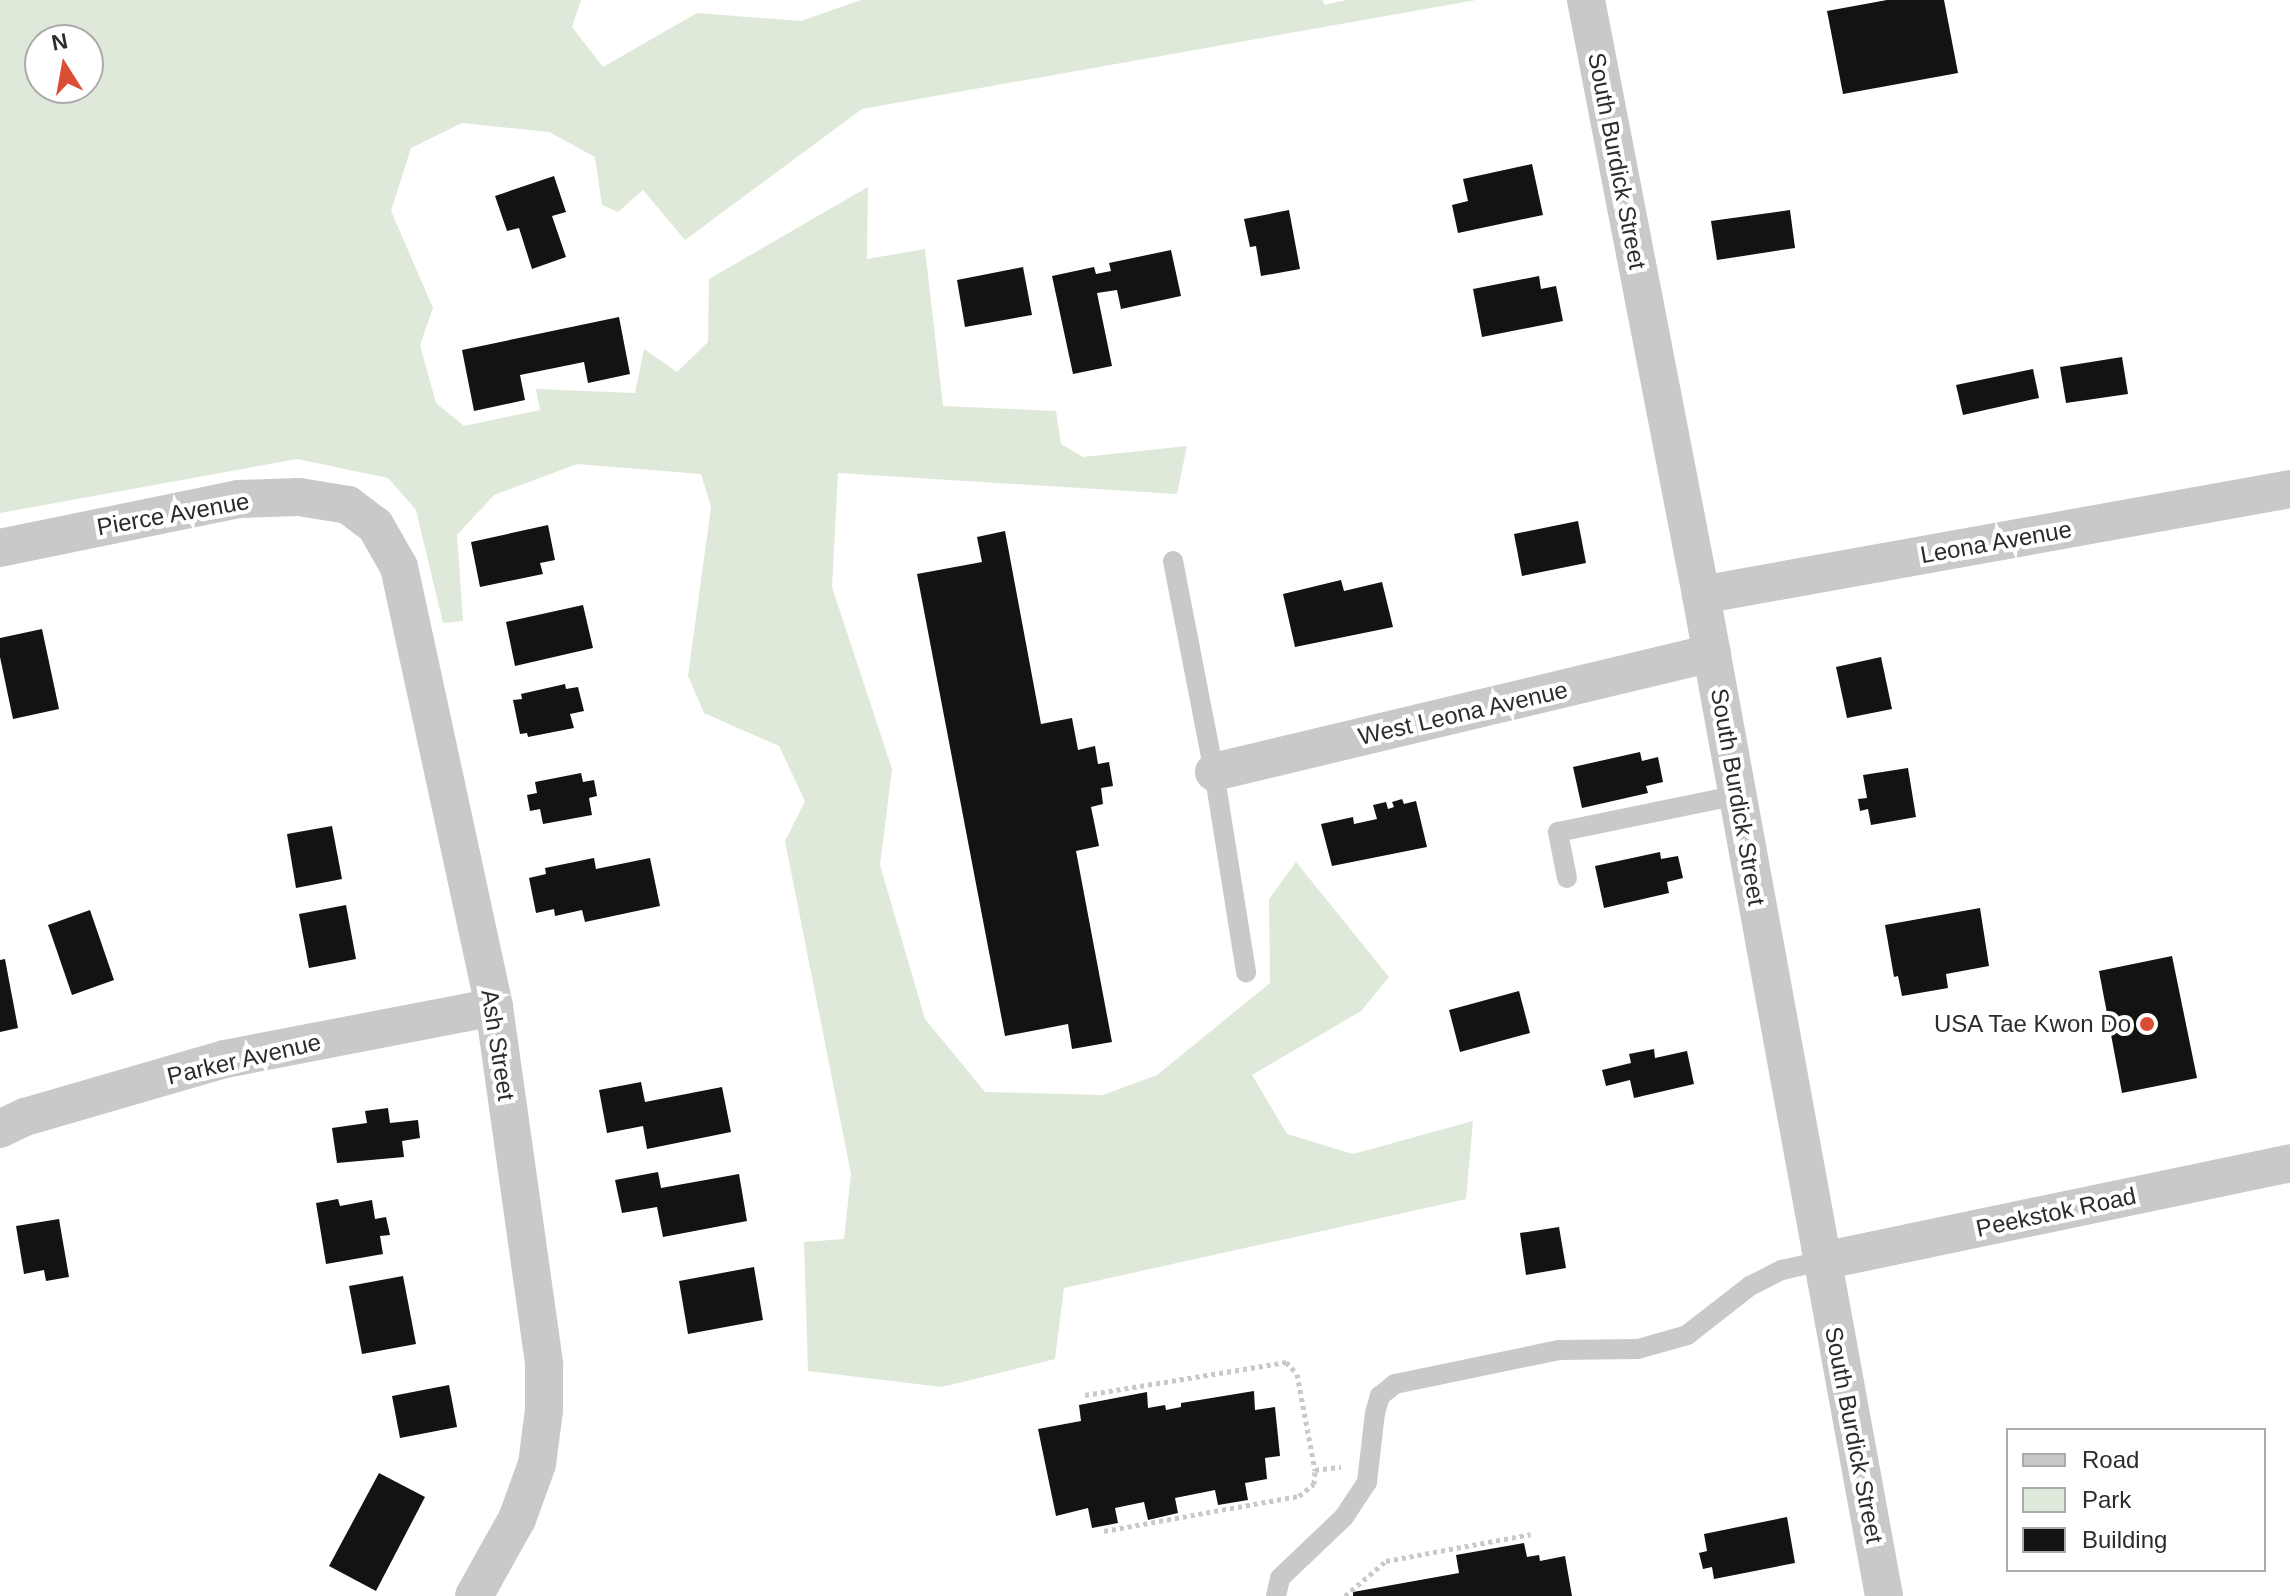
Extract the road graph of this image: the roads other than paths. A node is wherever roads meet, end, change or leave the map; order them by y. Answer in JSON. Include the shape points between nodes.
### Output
{"nodes":[{"id":1,"x":1586,"y":0,"type":"edge"},
{"id":2,"x":2290,"y":489,"type":"edge"},
{"id":3,"x":348,"y":505,"type":"joint"},
{"id":4,"x":0,"y":548,"type":"edge"},
{"id":5,"x":1173,"y":561,"type":"dead end"},
{"id":6,"x":1701,"y":595,"type":"junction"},
{"id":7,"x":1712,"y":653,"type":"junction"},
{"id":8,"x":1214,"y":772,"type":"junction"},
{"id":9,"x":1738,"y":795,"type":"junction"},
{"id":10,"x":1567,"y":878,"type":"dead end"},
{"id":11,"x":1246,"y":972,"type":"dead end"},
{"id":12,"x":494,"y":1007,"type":"junction"},
{"id":13,"x":0,"y":1129,"type":"edge"},
{"id":14,"x":2290,"y":1163,"type":"edge"},
{"id":15,"x":1822,"y":1261,"type":"junction"},
{"id":16,"x":474,"y":1596,"type":"edge"},
{"id":17,"x":1276,"y":1596,"type":"edge"},
{"id":18,"x":1884,"y":1596,"type":"edge"}],
"edges":[{"from":1,"to":6,"type":"street","name":"South Burdick Street"},
{"from":2,"to":6,"type":"street","name":"Leona Avenue"},
{"from":3,"to":4,"type":"street","name":"Pierce Avenue","via":[[299,497],[238,499]]},
{"from":3,"to":12,"type":"street","name":"Ash Street","via":[[375,525],[399,567]]},
{"from":5,"to":8,"type":"lane"},
{"from":6,"to":7,"type":"street","name":"South Burdick Street"},
{"from":7,"to":8,"type":"street","name":"West Leona Avenue"},
{"from":7,"to":9,"type":"street","name":"South Burdick Street"},
{"from":8,"to":11,"type":"lane"},
{"from":9,"to":10,"type":"lane","via":[[1558,832]]},
{"from":9,"to":15,"type":"street","name":"South Burdick Street"},
{"from":12,"to":13,"type":"street","name":"Parker Avenue","via":[[225,1059],[25,1117]]},
{"from":12,"to":16,"type":"street","name":"Ash Street","via":[[540,1326],[544,1410],[537,1464],[517,1519]]},
{"from":14,"to":15,"type":"street","name":"Peekstok Road"},
{"from":15,"to":17,"type":"lane","via":[[1782,1270],[1750,1286],[1687,1335],[1651,1346],[1559,1350],[1395,1384],[1380,1396],[1375,1413],[1367,1482],[1344,1517],[1280,1578]]},
{"from":15,"to":18,"type":"street","name":"South Burdick Street"}]}
